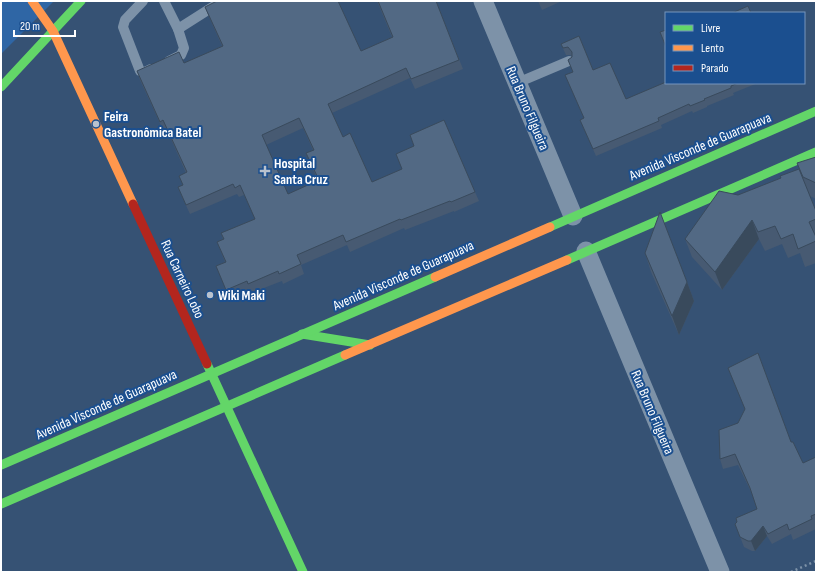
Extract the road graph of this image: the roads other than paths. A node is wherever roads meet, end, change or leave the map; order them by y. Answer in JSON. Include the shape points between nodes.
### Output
{"nodes":[{"id":1,"x":32,"y":1,"type":"edge"},
{"id":2,"x":82,"y":1,"type":"edge"},
{"id":3,"x":144,"y":1,"type":"edge"},
{"id":4,"x":164,"y":1,"type":"edge"},
{"id":5,"x":222,"y":1,"type":"edge"},
{"id":6,"x":483,"y":1,"type":"edge"},
{"id":7,"x":178,"y":29,"type":"junction"},
{"id":8,"x":53,"y":31,"type":"junction"},
{"id":9,"x":569,"y":61,"type":"edge"},
{"id":10,"x":518,"y":83,"type":"junction"},
{"id":11,"x":1,"y":87,"type":"edge"},
{"id":12,"x":816,"y":110,"type":"edge"},
{"id":13,"x":816,"y":152,"type":"edge"},
{"id":14,"x":573,"y":216,"type":"junction"},
{"id":15,"x":586,"y":251,"type":"junction"},
{"id":16,"x":302,"y":334,"type":"junction"},
{"id":17,"x":370,"y":345,"type":"junction"},
{"id":18,"x":211,"y":373,"type":"junction"},
{"id":19,"x":227,"y":407,"type":"junction"},
{"id":20,"x":1,"y":465,"type":"edge"},
{"id":21,"x":1,"y":504,"type":"edge"},
{"id":22,"x":303,"y":572,"type":"edge"},
{"id":23,"x":720,"y":572,"type":"edge"}],
"edges":[{"from":1,"to":8,"type":"main road","name":"Rua Carneiro Lobo"},
{"from":2,"to":8,"type":"main road"},
{"from":3,"to":7,"type":"lane","via":[[125,20],[123,27],[140,71],[145,72],[181,55],[184,48]]},
{"from":4,"to":7,"type":"lane"},
{"from":5,"to":7,"type":"lane"},
{"from":6,"to":10,"type":"street","name":"Rua Bruno Filgueira"},
{"from":8,"to":11,"type":"main road"},
{"from":8,"to":18,"type":"main road","name":"Rua Carneiro Lobo"},
{"from":9,"to":10,"type":"lane"},
{"from":10,"to":14,"type":"street","name":"Rua Bruno Filgueira"},
{"from":12,"to":14,"type":"main road","name":"Avenida Visconde de Guarapuava"},
{"from":13,"to":15,"type":"main road"},
{"from":14,"to":16,"type":"main road","name":"Avenida Visconde de Guarapuava"},
{"from":15,"to":17,"type":"main road"},
{"from":15,"to":23,"type":"street","name":"Rua Bruno Filgueira"},
{"from":16,"to":17,"type":"main road"},
{"from":16,"to":18,"type":"main road","name":"Avenida Visconde de Guarapuava"},
{"from":17,"to":19,"type":"main road"},
{"from":18,"to":19,"type":"main road","name":"Rua Carneiro Lobo"},
{"from":18,"to":20,"type":"main road","name":"Avenida Visconde de Guarapuava"},
{"from":19,"to":21,"type":"main road"},
{"from":19,"to":22,"type":"main road","name":"Rua Carneiro Lobo"}]}
